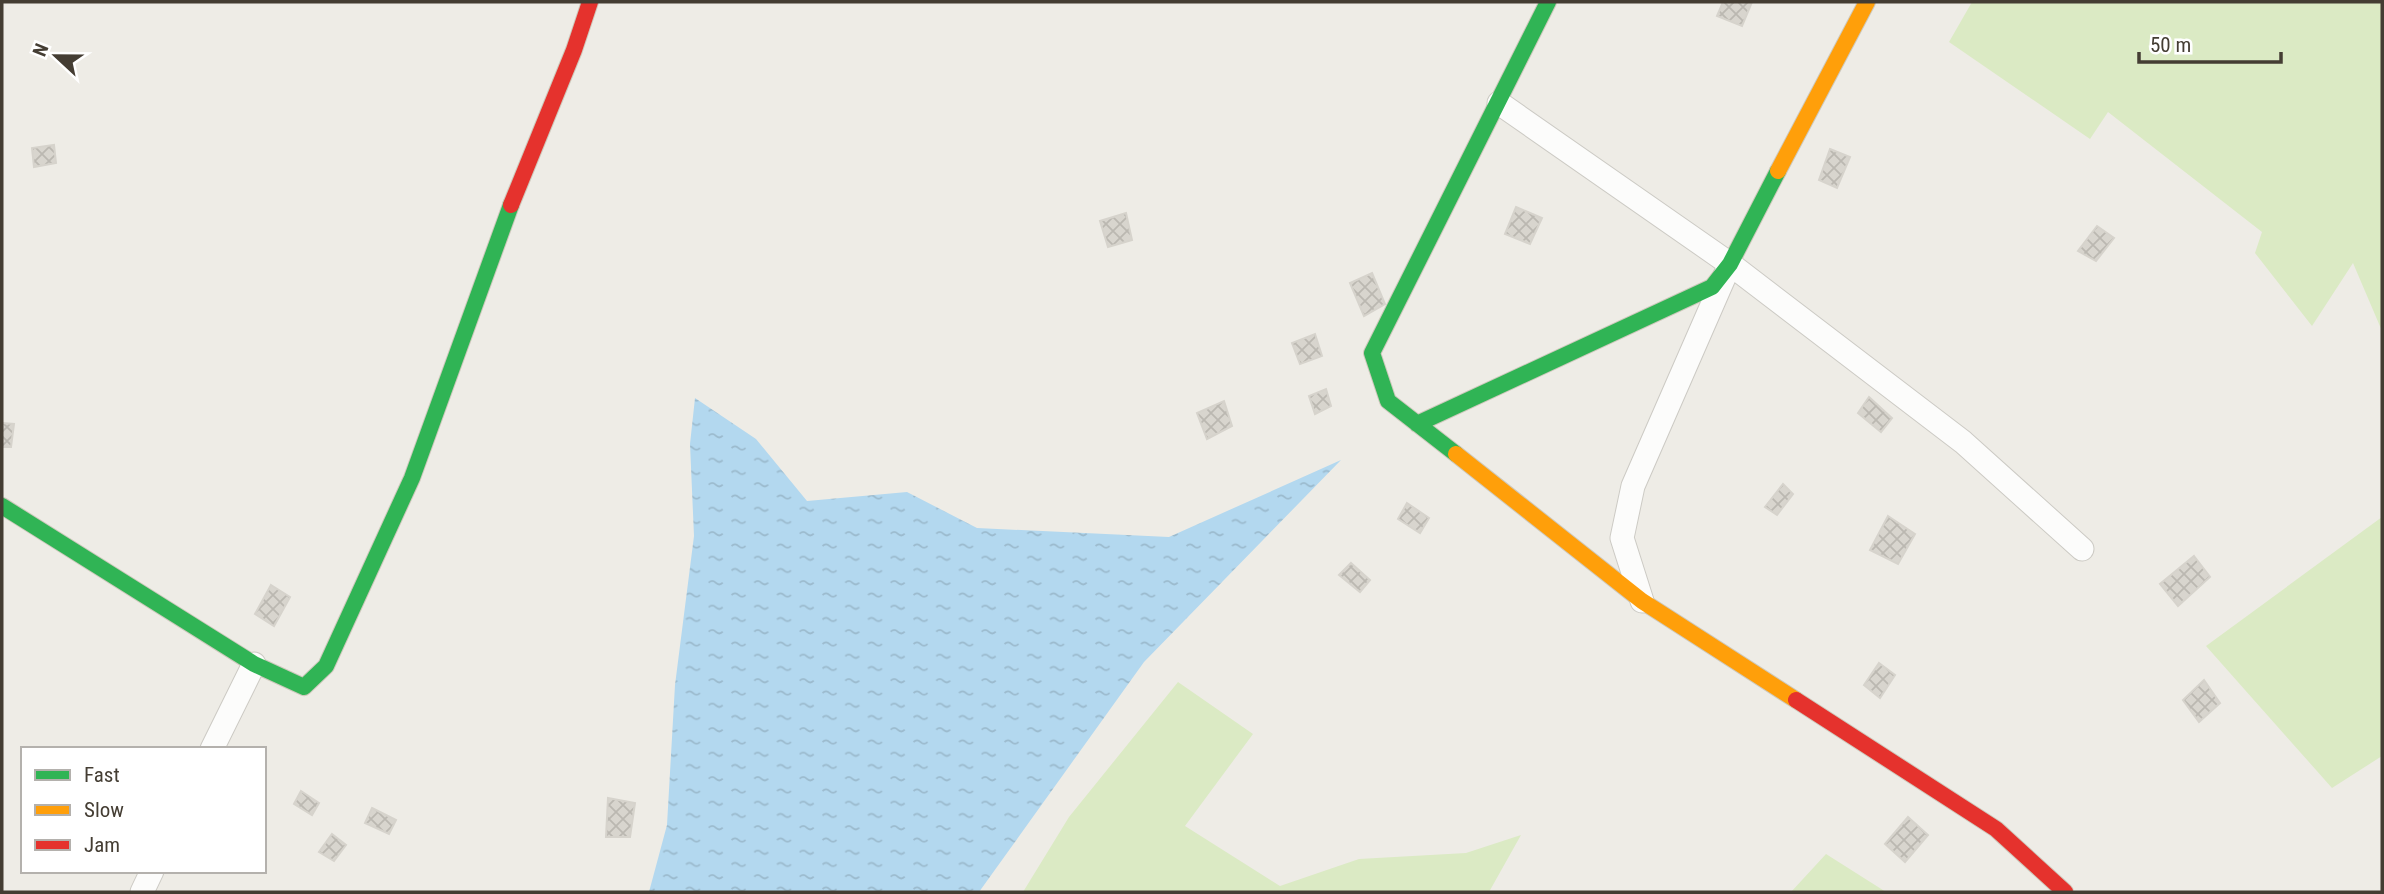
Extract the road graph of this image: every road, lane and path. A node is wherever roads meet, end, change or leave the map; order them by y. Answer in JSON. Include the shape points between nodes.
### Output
{"nodes":[{"id":1,"x":590,"y":2,"type":"edge"},
{"id":2,"x":1548,"y":2,"type":"edge"},
{"id":3,"x":1867,"y":2,"type":"edge"},
{"id":4,"x":1500,"y":103,"type":"junction"},
{"id":5,"x":1730,"y":264,"type":"junction"},
{"id":6,"x":1417,"y":424,"type":"junction"},
{"id":7,"x":2,"y":506,"type":"edge"},
{"id":8,"x":2082,"y":550,"type":"dead end"},
{"id":9,"x":1642,"y":601,"type":"junction"},
{"id":10,"x":254,"y":663,"type":"junction"},
{"id":11,"x":213,"y":747,"type":"edge"},
{"id":12,"x":151,"y":873,"type":"edge"},
{"id":13,"x":142,"y":892,"type":"edge"},
{"id":14,"x":2065,"y":892,"type":"edge"}],
"edges":[{"from":1,"to":10,"type":"street","via":[[412,478],[326,666],[304,687]]},
{"from":2,"to":4,"type":"street"},
{"from":3,"to":5,"type":"street"},
{"from":4,"to":5,"type":"street"},
{"from":4,"to":6,"type":"street","via":[[1372,353],[1388,401]]},
{"from":5,"to":6,"type":"street","via":[[1712,287]]},
{"from":5,"to":8,"type":"street","via":[[1963,442]]},
{"from":5,"to":9,"type":"street","via":[[1633,486],[1622,538]]},
{"from":6,"to":9,"type":"street"},
{"from":7,"to":10,"type":"street"},
{"from":9,"to":14,"type":"street","via":[[1996,829]]},
{"from":10,"to":11,"type":"street"},
{"from":12,"to":13,"type":"street"}]}
